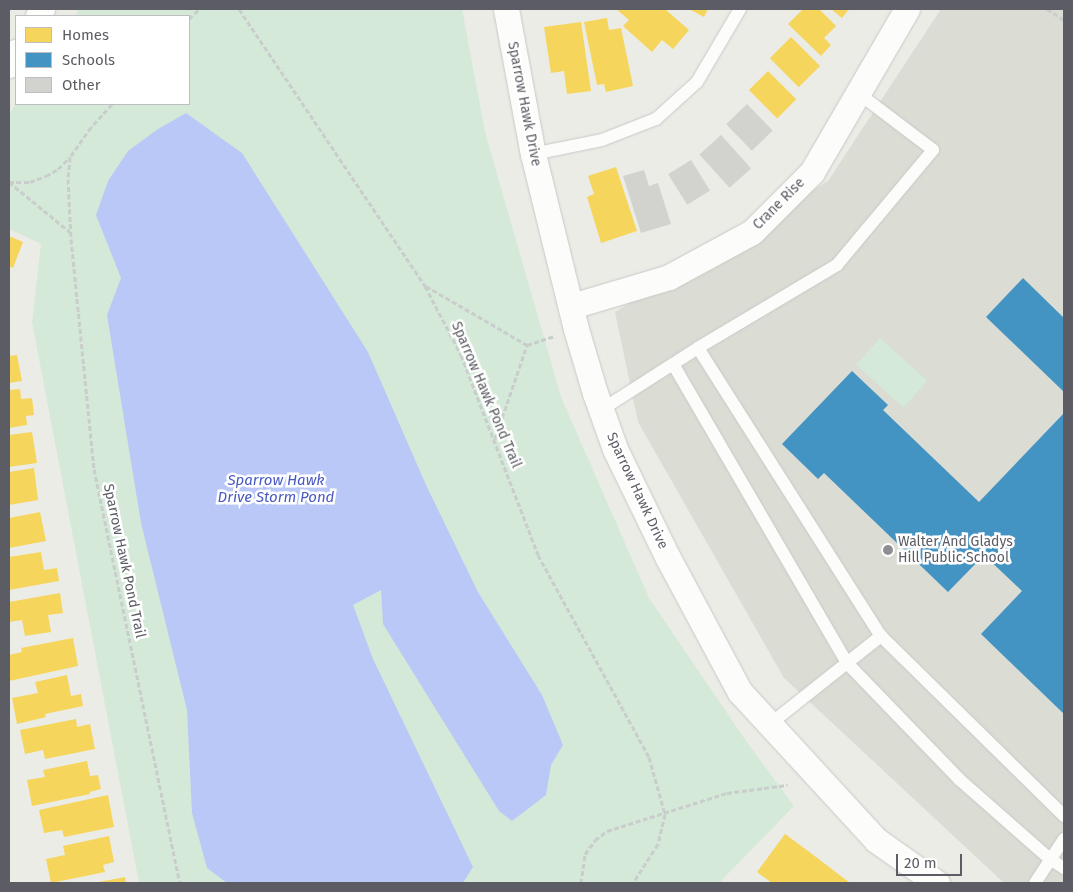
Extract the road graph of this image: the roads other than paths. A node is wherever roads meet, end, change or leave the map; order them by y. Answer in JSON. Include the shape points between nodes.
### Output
{"nodes":[{"id":1,"x":506,"y":9,"type":"edge"},
{"id":2,"x":740,"y":9,"type":"edge"},
{"id":3,"x":908,"y":9,"type":"edge"},
{"id":4,"x":15,"y":54,"type":"edge"},
{"id":5,"x":9,"y":65,"type":"edge"},
{"id":6,"x":858,"y":93,"type":"junction"},
{"id":7,"x":533,"y":154,"type":"junction"},
{"id":8,"x":574,"y":317,"type":"junction"},
{"id":9,"x":698,"y":348,"type":"junction"},
{"id":10,"x":673,"y":364,"type":"junction"},
{"id":11,"x":601,"y":410,"type":"junction"},
{"id":12,"x":881,"y":636,"type":"junction"},
{"id":13,"x":847,"y":663,"type":"junction"},
{"id":14,"x":770,"y":724,"type":"junction"},
{"id":15,"x":1064,"y":816,"type":"edge"},
{"id":16,"x":1064,"y":839,"type":"edge"},
{"id":17,"x":1050,"y":859,"type":"junction"},
{"id":18,"x":1064,"y":868,"type":"edge"},
{"id":19,"x":937,"y":883,"type":"edge"},
{"id":20,"x":1035,"y":883,"type":"edge"}],
"edges":[{"from":1,"to":7,"type":"street","name":"Sparrow Hawk Drive"},
{"from":2,"to":7,"type":"lane","via":[[697,82],[656,119],[602,140]]},
{"from":3,"to":6,"type":"street","name":"Crane Rise"},
{"from":4,"to":5,"type":"street"},
{"from":6,"to":8,"type":"street","name":"Crane Rise","via":[[812,172],[752,232],[669,277]]},
{"from":6,"to":9,"type":"lane","via":[[932,150],[837,265]]},
{"from":7,"to":8,"type":"street","name":"Sparrow Hawk Drive"},
{"from":8,"to":11,"type":"street","name":"Sparrow Hawk Drive"},
{"from":9,"to":10,"type":"lane"},
{"from":9,"to":12,"type":"lane"},
{"from":10,"to":11,"type":"lane"},
{"from":10,"to":13,"type":"lane"},
{"from":11,"to":14,"type":"street","name":"Sparrow Hawk Drive","via":[[615,449],[668,558],[740,692]]},
{"from":12,"to":13,"type":"lane"},
{"from":12,"to":15,"type":"lane"},
{"from":13,"to":14,"type":"lane"},
{"from":13,"to":17,"type":"lane","via":[[960,780]]},
{"from":14,"to":19,"type":"street","name":"Sparrow Hawk Drive","via":[[876,840]]},
{"from":16,"to":17,"type":"lane"},
{"from":17,"to":18,"type":"lane"},
{"from":17,"to":20,"type":"lane"}]}
